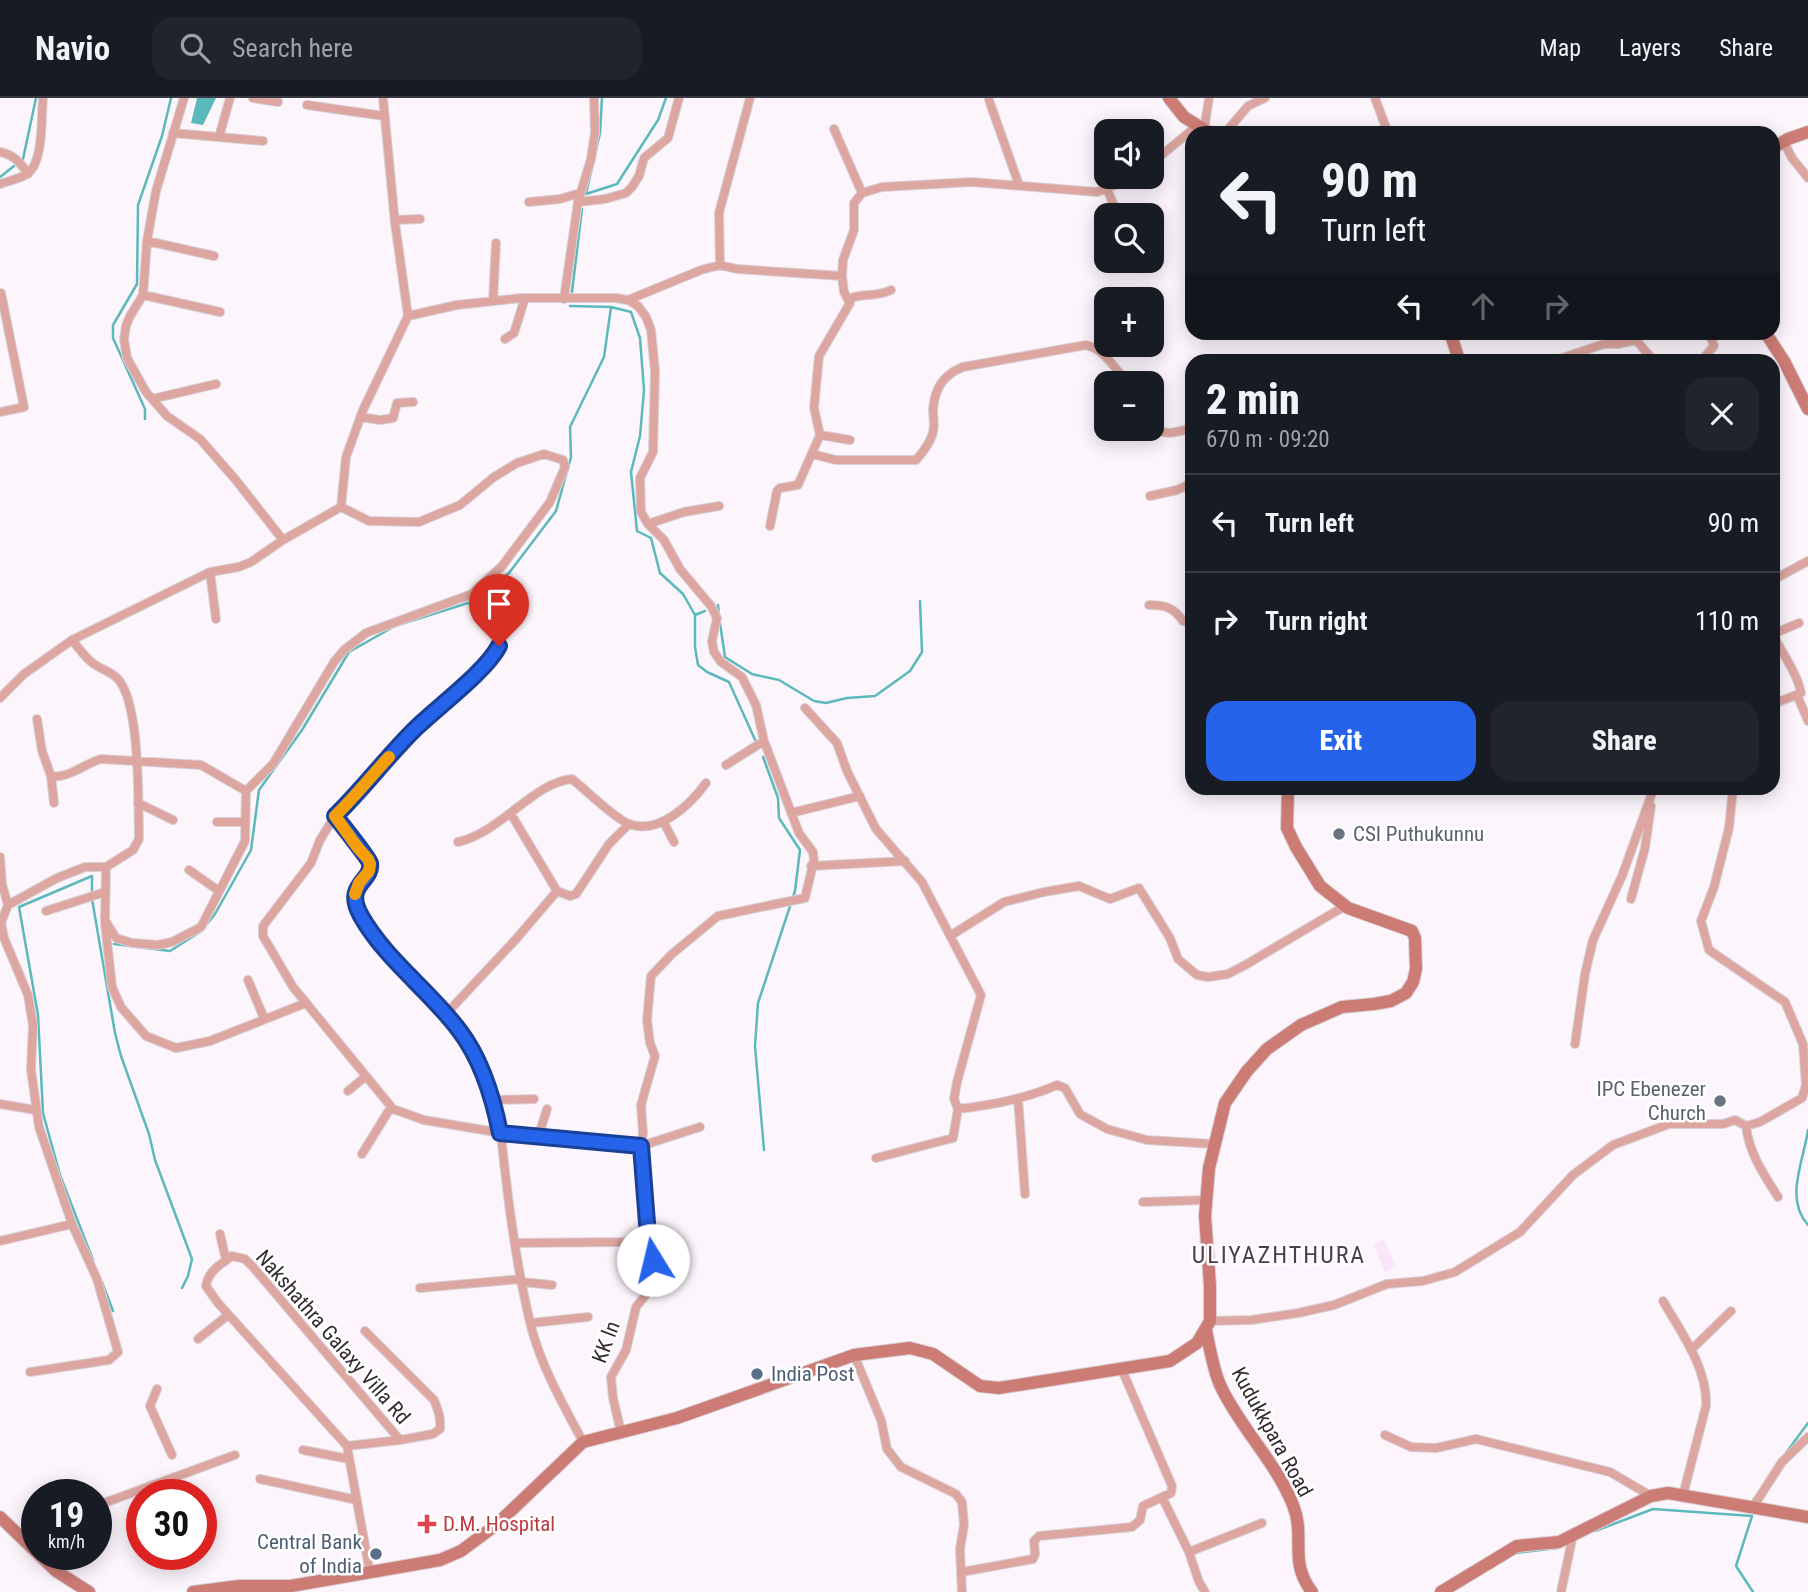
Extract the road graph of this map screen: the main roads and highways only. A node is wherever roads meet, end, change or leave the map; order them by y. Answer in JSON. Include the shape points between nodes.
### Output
{"nodes":[{"id":1,"x":1169,"y":98,"type":"edge"},
{"id":2,"x":1199,"y":126,"type":"edge"},
{"id":3,"x":1808,"y":132,"type":"edge"},
{"id":4,"x":1780,"y":144,"type":"edge"},
{"id":5,"x":1780,"y":355,"type":"edge"},
{"id":6,"x":1808,"y":409,"type":"edge"},
{"id":7,"x":1288,"y":795,"type":"edge"},
{"id":8,"x":1208,"y":1326,"type":"junction"},
{"id":9,"x":0,"y":1517,"type":"edge"},
{"id":10,"x":1808,"y":1517,"type":"edge"},
{"id":11,"x":291,"y":1589,"type":"edge"},
{"id":12,"x":89,"y":1592,"type":"edge"},
{"id":13,"x":193,"y":1592,"type":"edge"},
{"id":14,"x":1312,"y":1592,"type":"edge"},
{"id":15,"x":1441,"y":1592,"type":"edge"}],
"edges":[{"from":1,"to":2,"type":"main road","via":[[1184,117]]},
{"from":3,"to":4,"type":"main road"},
{"from":5,"to":6,"type":"main road"},
{"from":7,"to":8,"type":"main road","name":"Kudukkpara Road","via":[[1287,828],[1320,886],[1345,906],[1412,932],[1417,954],[1413,982],[1406,993],[1391,1000],[1342,1007],[1301,1025],[1267,1049],[1225,1103],[1206,1200]]},
{"from":8,"to":11,"type":"main road","via":[[1197,1343],[1170,1361],[999,1388],[980,1386],[933,1354],[910,1348],[855,1355],[677,1418],[583,1442],[496,1525],[440,1560]]},
{"from":8,"to":14,"type":"main road","name":"Kudukkpara Road","via":[[1220,1385],[1293,1505],[1299,1531],[1298,1566]]},
{"from":9,"to":12,"type":"main road","via":[[56,1571]]},
{"from":10,"to":15,"type":"main road","via":[[1668,1493],[1651,1496],[1559,1542],[1517,1546]]},
{"from":11,"to":13,"type":"main road","via":[[239,1586]]}]}
